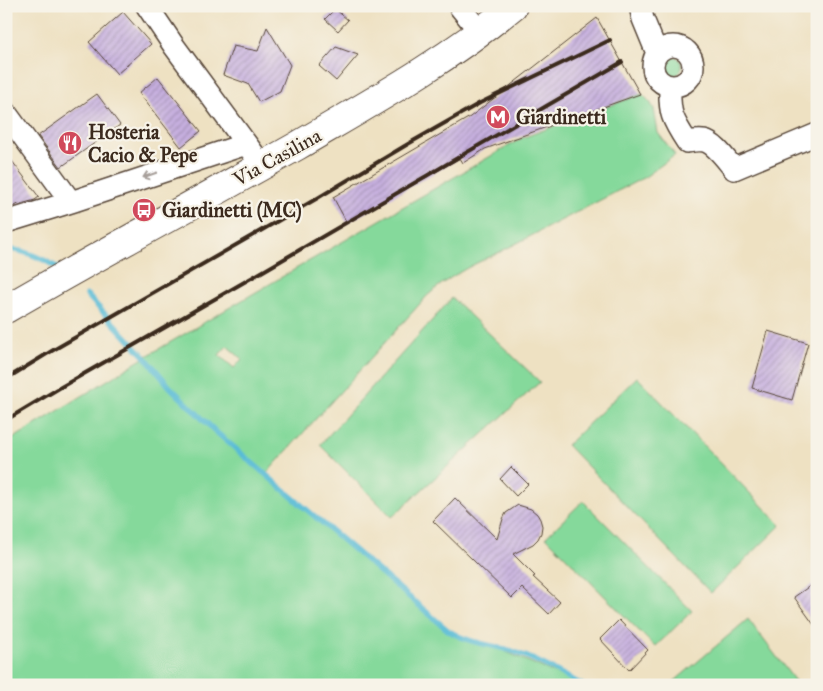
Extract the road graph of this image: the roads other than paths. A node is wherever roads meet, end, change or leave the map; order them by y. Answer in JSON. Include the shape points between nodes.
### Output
{"nodes":[{"id":1,"x":147,"y":6,"type":"edge"},
{"id":2,"x":459,"y":6,"type":"edge"},
{"id":3,"x":513,"y":6,"type":"edge"},
{"id":4,"x":640,"y":6,"type":"edge"},
{"id":5,"x":480,"y":32,"type":"junction"},
{"id":6,"x":657,"y":53,"type":"junction"},
{"id":7,"x":670,"y":86,"type":"junction"},
{"id":8,"x":7,"y":116,"type":"edge"},
{"id":9,"x":817,"y":134,"type":"edge"},
{"id":10,"x":246,"y":144,"type":"junction"},
{"id":11,"x":262,"y":165,"type":"junction"},
{"id":12,"x":71,"y":202,"type":"junction"},
{"id":13,"x":6,"y":222,"type":"edge"},
{"id":14,"x":6,"y":309,"type":"edge"}],
"edges":[{"from":1,"to":10,"type":"street"},
{"from":2,"to":5,"type":"street"},
{"from":3,"to":5,"type":"main road","name":"Via Casilina"},
{"from":4,"to":6,"type":"street"},
{"from":5,"to":11,"type":"main road","name":"Via Casilina","via":[[407,82]]},
{"from":6,"to":7,"type":"street","via":[[652,64],[655,77]]},
{"from":6,"to":7,"type":"street","via":[[665,46],[674,45],[682,47],[690,55],[693,64],[691,76],[677,86]]},
{"from":7,"to":9,"type":"street","via":[[674,121],[687,142],[709,142],[734,169]]},
{"from":8,"to":12,"type":"street"},
{"from":10,"to":11,"type":"street"},
{"from":10,"to":12,"type":"street","one_way":true},
{"from":11,"to":14,"type":"main road","name":"Via Casilina"},
{"from":12,"to":13,"type":"street"}]}
